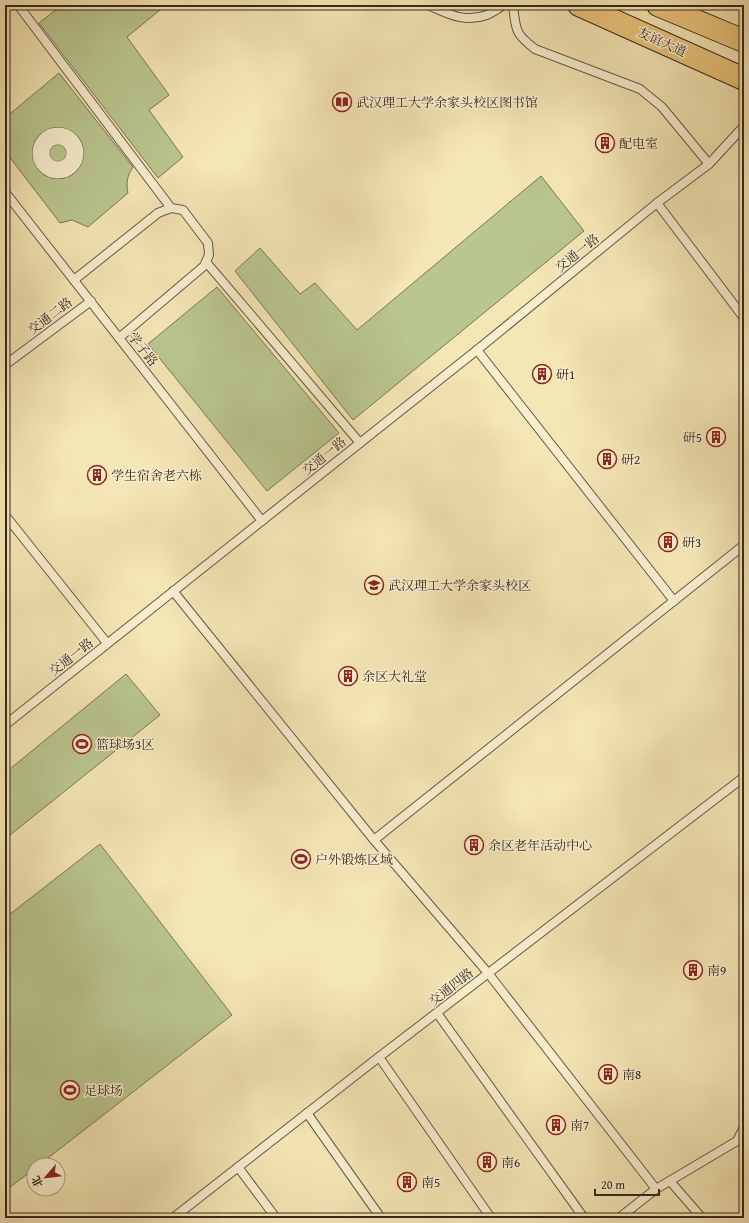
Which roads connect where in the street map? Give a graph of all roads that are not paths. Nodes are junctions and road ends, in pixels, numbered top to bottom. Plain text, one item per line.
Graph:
1 (18, 5) edge
2 (428, 5) edge
3 (503, 5) edge
4 (513, 5) edge
5 (579, 5) edge
6 (658, 5) edge
7 (744, 41) edge
8 (744, 79) edge
9 (744, 126) edge
10 (709, 164) junction
11 (5, 192) edge
12 (657, 203) junction
13 (171, 208) junction
14 (206, 262) junction
15 (74, 280) junction
16 (91, 301) junction
17 (744, 318) edge
18 (119, 338) junction
19 (477, 350) junction
20 (5, 365) edge
21 (360, 443) junction
22 (5, 515) edge
23 (262, 521) junction
24 (744, 545) edge
25 (173, 591) junction
26 (674, 601) junction
27 (107, 644) junction
28 (5, 725) edge
29 (744, 777) edge
30 (374, 840) junction
31 (488, 973) junction
32 (437, 1013) junction
33 (378, 1057) junction
34 (307, 1113) junction
35 (744, 1127) edge
36 (238, 1167) junction
37 (670, 1181) junction
38 (656, 1189) junction
39 (173, 1218) edge
40 (276, 1218) edge
41 (381, 1218) edge
42 (491, 1218) edge
43 (584, 1218) edge
44 (619, 1218) edge
45 (702, 1218) edge

1 - 13 lane
2 - 3 lane
4 - 10 lane
5 - 8 main road, 友谊大道
6 - 7 main road
9 - 10 lane, 交通一路
10 - 12 lane, 交通一路
11 - 15 lane, 学子路
12 - 17 lane
12 - 19 lane, 交通一路
13 - 14 lane
13 - 15 lane
14 - 18 lane
14 - 21 lane
15 - 16 lane, 学子路
16 - 18 lane, 学子路
16 - 20 lane, 交通二路
18 - 23 lane, 学子路
19 - 21 lane, 交通一路
19 - 26 lane
21 - 23 lane, 交通一路
22 - 27 lane
23 - 25 lane, 交通一路
24 - 26 lane
25 - 27 lane, 交通一路
25 - 30 lane
26 - 30 lane
27 - 28 lane, 交通一路
29 - 31 lane, 交通四路
30 - 31 lane
31 - 32 lane, 交通四路
31 - 38 lane
32 - 33 lane, 交通四路
32 - 43 lane
33 - 34 lane, 交通四路
33 - 42 lane
34 - 36 lane, 交通四路
34 - 41 lane
35 - 37 lane
36 - 39 lane, 交通四路
36 - 40 lane
37 - 38 lane
37 - 45 lane
38 - 44 lane

